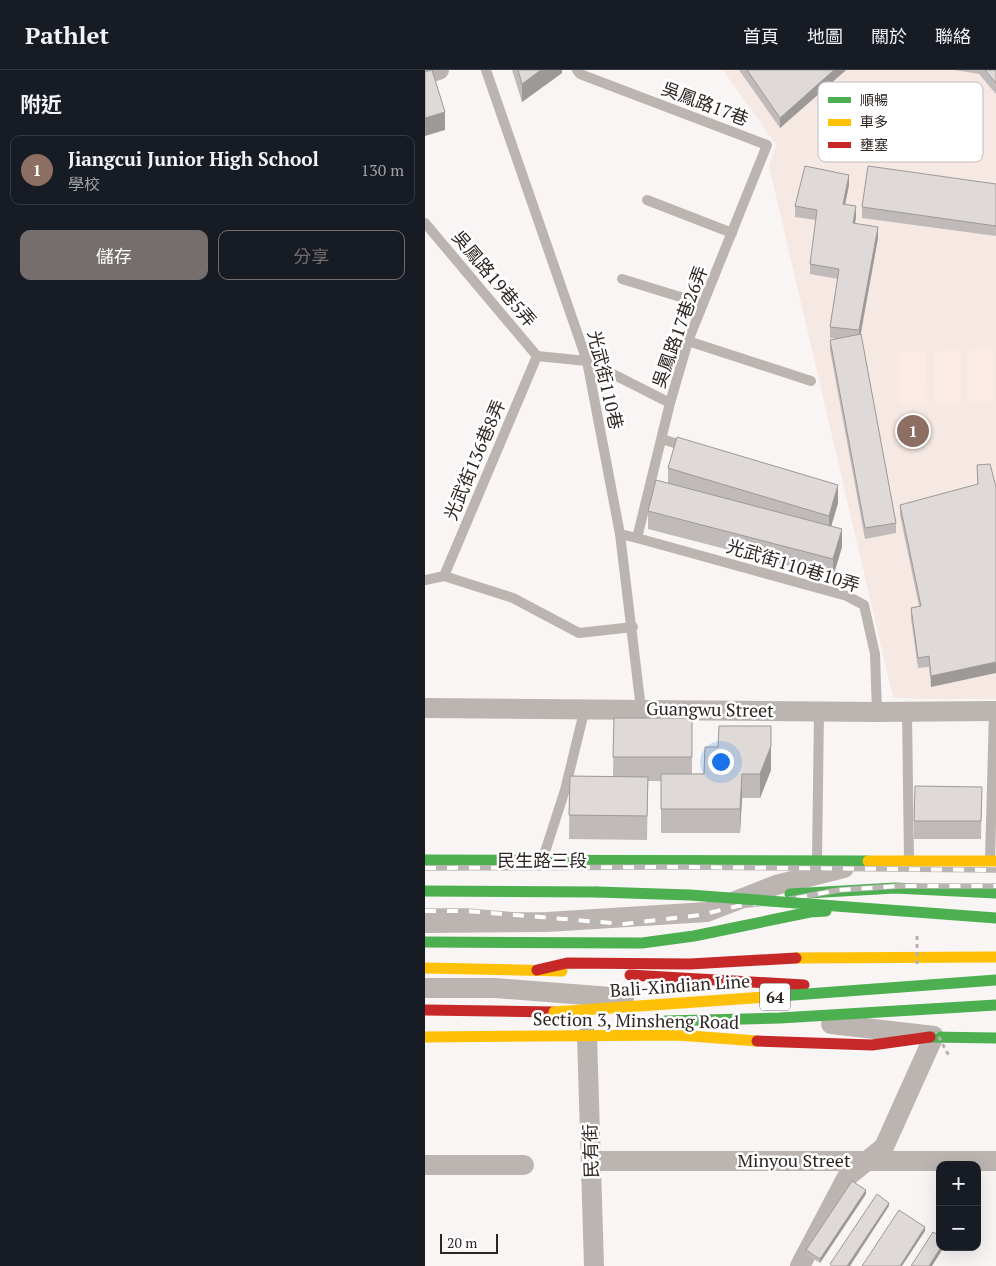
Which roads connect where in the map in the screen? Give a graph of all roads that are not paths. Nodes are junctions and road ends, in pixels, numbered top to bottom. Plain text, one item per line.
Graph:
1 (439, 70) edge
2 (486, 70) edge
3 (577, 70) edge
4 (425, 74) edge
5 (767, 145) joint
6 (647, 200) dead end
7 (425, 223) edge
8 (732, 234) junction
9 (622, 279) dead end
10 (703, 304) junction
11 (688, 341) junction
12 (537, 356) junction
13 (587, 361) junction
14 (811, 381) dead end
15 (670, 403) junction
16 (662, 439) junction
17 (700, 451) edge
18 (621, 534) junction
19 (637, 538) junction
20 (443, 576) junction
21 (425, 580) edge
22 (633, 627) junction
23 (425, 708) edge
24 (585, 708) junction
25 (641, 709) junction
26 (995, 711) edge
27 (819, 712) junction
28 (877, 712) junction
29 (907, 712) junction
30 (425, 860) edge
31 (543, 860) junction
32 (817, 860) junction
33 (868, 861) junction
34 (993, 861) edge
35 (657, 862) junction
36 (909, 862) junction
37 (633, 872) dead end
38 (425, 891) edge
39 (996, 893) edge
40 (996, 908) edge
41 (996, 918) edge
42 (425, 923) edge
43 (449, 933) junction
44 (425, 942) edge
45 (600, 944) junction
46 (996, 945) edge
47 (869, 946) dead end
48 (673, 951) dead end
49 (996, 957) edge
50 (425, 968) edge
51 (537, 970) junction
52 (996, 980) edge
53 (425, 988) edge
54 (996, 1005) edge
55 (425, 1010) edge
56 (996, 1010) edge
57 (554, 1012) junction
58 (632, 1019) dead end
59 (651, 1020) dead end
60 (587, 1036) junction
61 (934, 1036) junction
62 (425, 1037) edge
63 (996, 1038) edge
64 (591, 1161) junction
65 (868, 1161) junction
66 (996, 1161) edge
67 (425, 1165) edge
68 (524, 1165) dead end
69 (594, 1266) edge
70 (800, 1266) edge

1 - 4 street
2 - 13 lane, 光武街110巷
3 - 5 lane, 吳鳳路17巷
5 - 8 lane, 吳鳳路17巷26弄
6 - 8 lane
7 - 12 lane, 吳鳳路19巷5弄
8 - 10 lane, 吳鳳路17巷26弄
9 - 10 lane
10 - 11 lane, 吳鳳路17巷26弄
11 - 14 lane
11 - 15 lane, 吳鳳路17巷26弄
12 - 13 lane
12 - 20 lane, 光武街136巷8弄
13 - 15 lane
13 - 18 lane, 光武街110巷
15 - 16 lane, 吳鳳路17巷26弄
16 - 17 lane
16 - 19 lane, 吳鳳路17巷26弄
18 - 19 lane
18 - 22 lane, 光武街110巷
19 - 28 lane, 光武街110巷10弄
20 - 21 lane
20 - 22 lane
22 - 25 lane, 光武街110巷
23 - 24 street, Guangwu Street
24 - 25 street, Guangwu Street
24 - 31 lane
25 - 27 street, Guangwu Street
26 - 29 street, Guangwu Street
26 - 34 lane
27 - 28 street, Guangwu Street
27 - 32 lane
28 - 29 street, Guangwu Street
29 - 36 lane
30 - 31 main road
31 - 35 main road
32 - 33 main road
32 - 35 main road
33 - 36 main road
33 - 43 street
34 - 36 main road
35 - 37 main road
38 - 41 main road, bridge
39 - 45 main road
40 - 45 main road
42 - 43 street
43 - 44 main road
43 - 45 main road
45 - 48 main road
46 - 47 main road
49 - 51 main road
50 - 51 main road
51 - 56 main road
52 - 57 main road, Bali-Xindian Line / 64, bridge
53 - 61 street
54 - 59 main road, bridge
55 - 57 main road, Bali-Xindian Line / 64
57 - 58 main road, bridge
60 - 61 main road, Section 3, Minsheng Road
60 - 62 main road, Section 3, Minsheng Road
60 - 64 street, 民有街
61 - 63 main road, Section 3, Minsheng Road
61 - 65 street
64 - 65 street, Minyou Street
64 - 69 street, 民有街
65 - 66 street, Minyou Street
65 - 70 street
67 - 68 street

